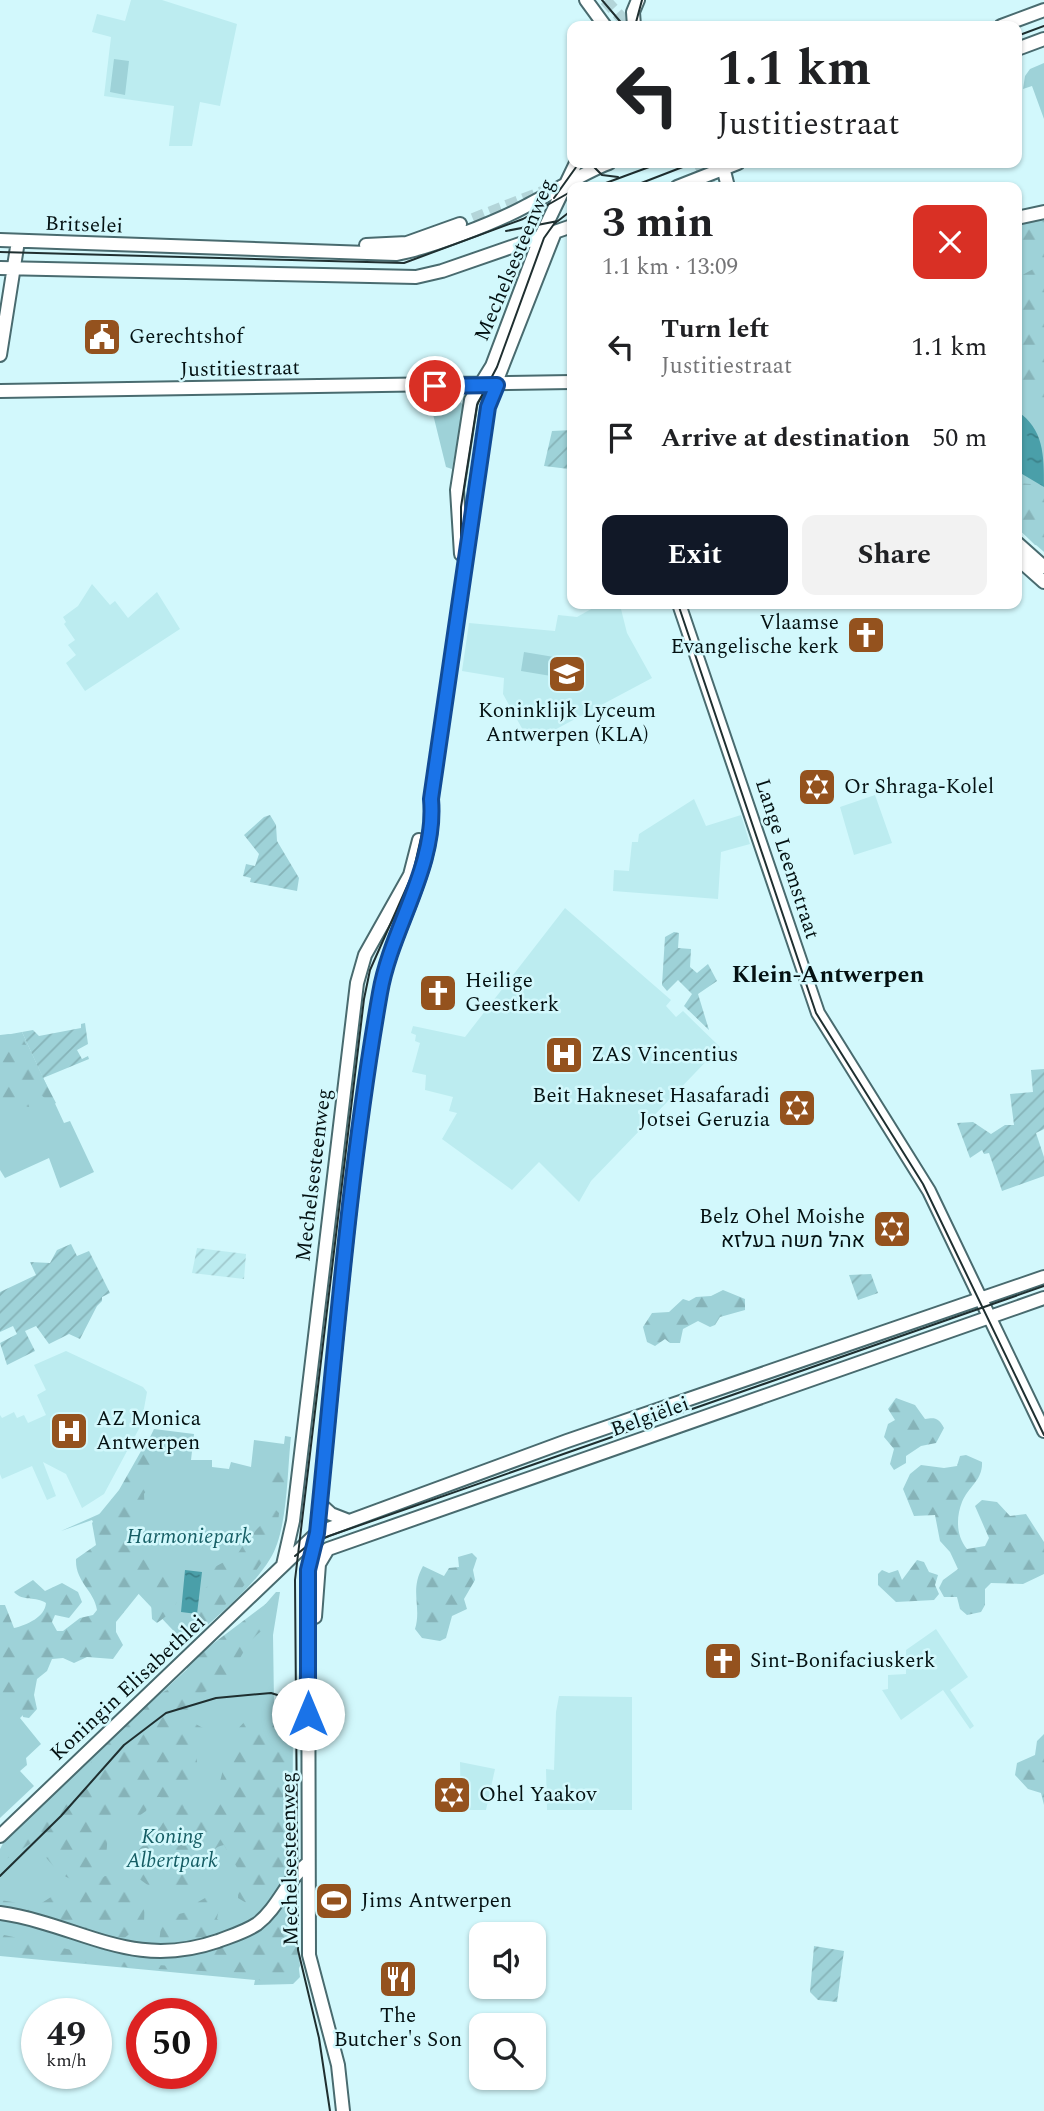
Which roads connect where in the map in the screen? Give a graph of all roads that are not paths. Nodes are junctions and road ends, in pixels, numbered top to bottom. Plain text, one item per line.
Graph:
1 (586, 0) edge
2 (638, 0) edge
3 (1044, 10) edge
4 (601, 21) edge
5 (634, 21) edge
6 (1015, 21) edge
7 (1044, 39) edge
8 (1022, 47) edge
9 (574, 168) edge
10 (597, 168) edge
11 (720, 168) edge
12 (569, 179) junction
13 (568, 182) edge
14 (698, 182) edge
15 (567, 183) edge
16 (1044, 204) edge
17 (1044, 212) edge
18 (1030, 213) junction
19 (1022, 216) edge
20 (473, 219) tunnel mouth
21 (567, 228) edge
22 (555, 232) junction
23 (541, 236) junction
24 (0, 240) edge
25 (18, 241) junction
26 (332, 252) junction
27 (7, 268) edge
28 (0, 355) edge
29 (567, 382) edge
30 (497, 385) junction
31 (480, 386) junction
32 (0, 391) edge
33 (1022, 547) edge
34 (1022, 562) edge
35 (1044, 567) edge
36 (463, 575) junction
37 (1044, 582) edge
38 (682, 609) edge
39 (431, 799) junction
40 (1044, 1277) edge
41 (1044, 1298) edge
42 (980, 1299) junction
43 (989, 1318) junction
44 (1044, 1431) edge
45 (320, 1504) junction
46 (349, 1521) junction
47 (317, 1533) junction
48 (324, 1552) joint
49 (282, 1569) junction
50 (308, 1570) junction
51 (307, 1637) junction
52 (0, 1836) edge
53 (308, 1863) junction
54 (0, 1913) edge
55 (343, 2111) edge

1 - 4 main road
2 - 5 main road
3 - 6 main road
7 - 8 main road
9 - 12 main road, Mechelsesteenweg
10 - 12 main road, Britselei
11 - 14 main road
12 - 13 main road, Mechelsesteenweg
12 - 26 main road, Britselei
15 - 23 main road, Mechelsesteenweg
16 - 18 main road
17 - 18 main road
18 - 19 main road
20 - 26 main road
21 - 22 main road, Britselei
22 - 23 main road, Britselei
22 - 30 main road, Mechelsesteenweg
23 - 27 main road, Britselei
23 - 31 main road, Mechelsesteenweg
24 - 25 main road
25 - 26 main road, Britselei
25 - 27 main road, Britselei
27 - 28 main road
29 - 30 main road, Justitiestraat
30 - 31 main road, Justitiestraat
30 - 36 main road, Mechelsesteenweg
31 - 32 main road, Justitiestraat
31 - 36 main road, Mechelsesteenweg
33 - 35 main road
34 - 37 main road
36 - 39 main road, Mechelsesteenweg
38 - 42 main road, Lange Leemstraat
39 - 45 main road, Mechelsesteenweg
39 - 49 main road, Mechelsesteenweg
40 - 42 main road, Belgiëlei
41 - 43 main road, Belgiëlei
42 - 43 main road
42 - 46 main road, Belgiëlei
43 - 44 main road
43 - 48 main road, Belgiëlei
45 - 46 main road
45 - 47 main road, Mechelsesteenweg
46 - 47 main road, Belgiëlei
47 - 49 main road, Koningin Elisabethlei
47 - 50 main road, Mechelsesteenweg
48 - 51 main road, Mechelsesteenweg
49 - 50 main road
49 - 52 main road, Koningin Elisabethlei
50 - 51 main road, Mechelsesteenweg
51 - 53 main road, Mechelsesteenweg
53 - 54 main road
53 - 55 main road, Mechelsesteenweg

